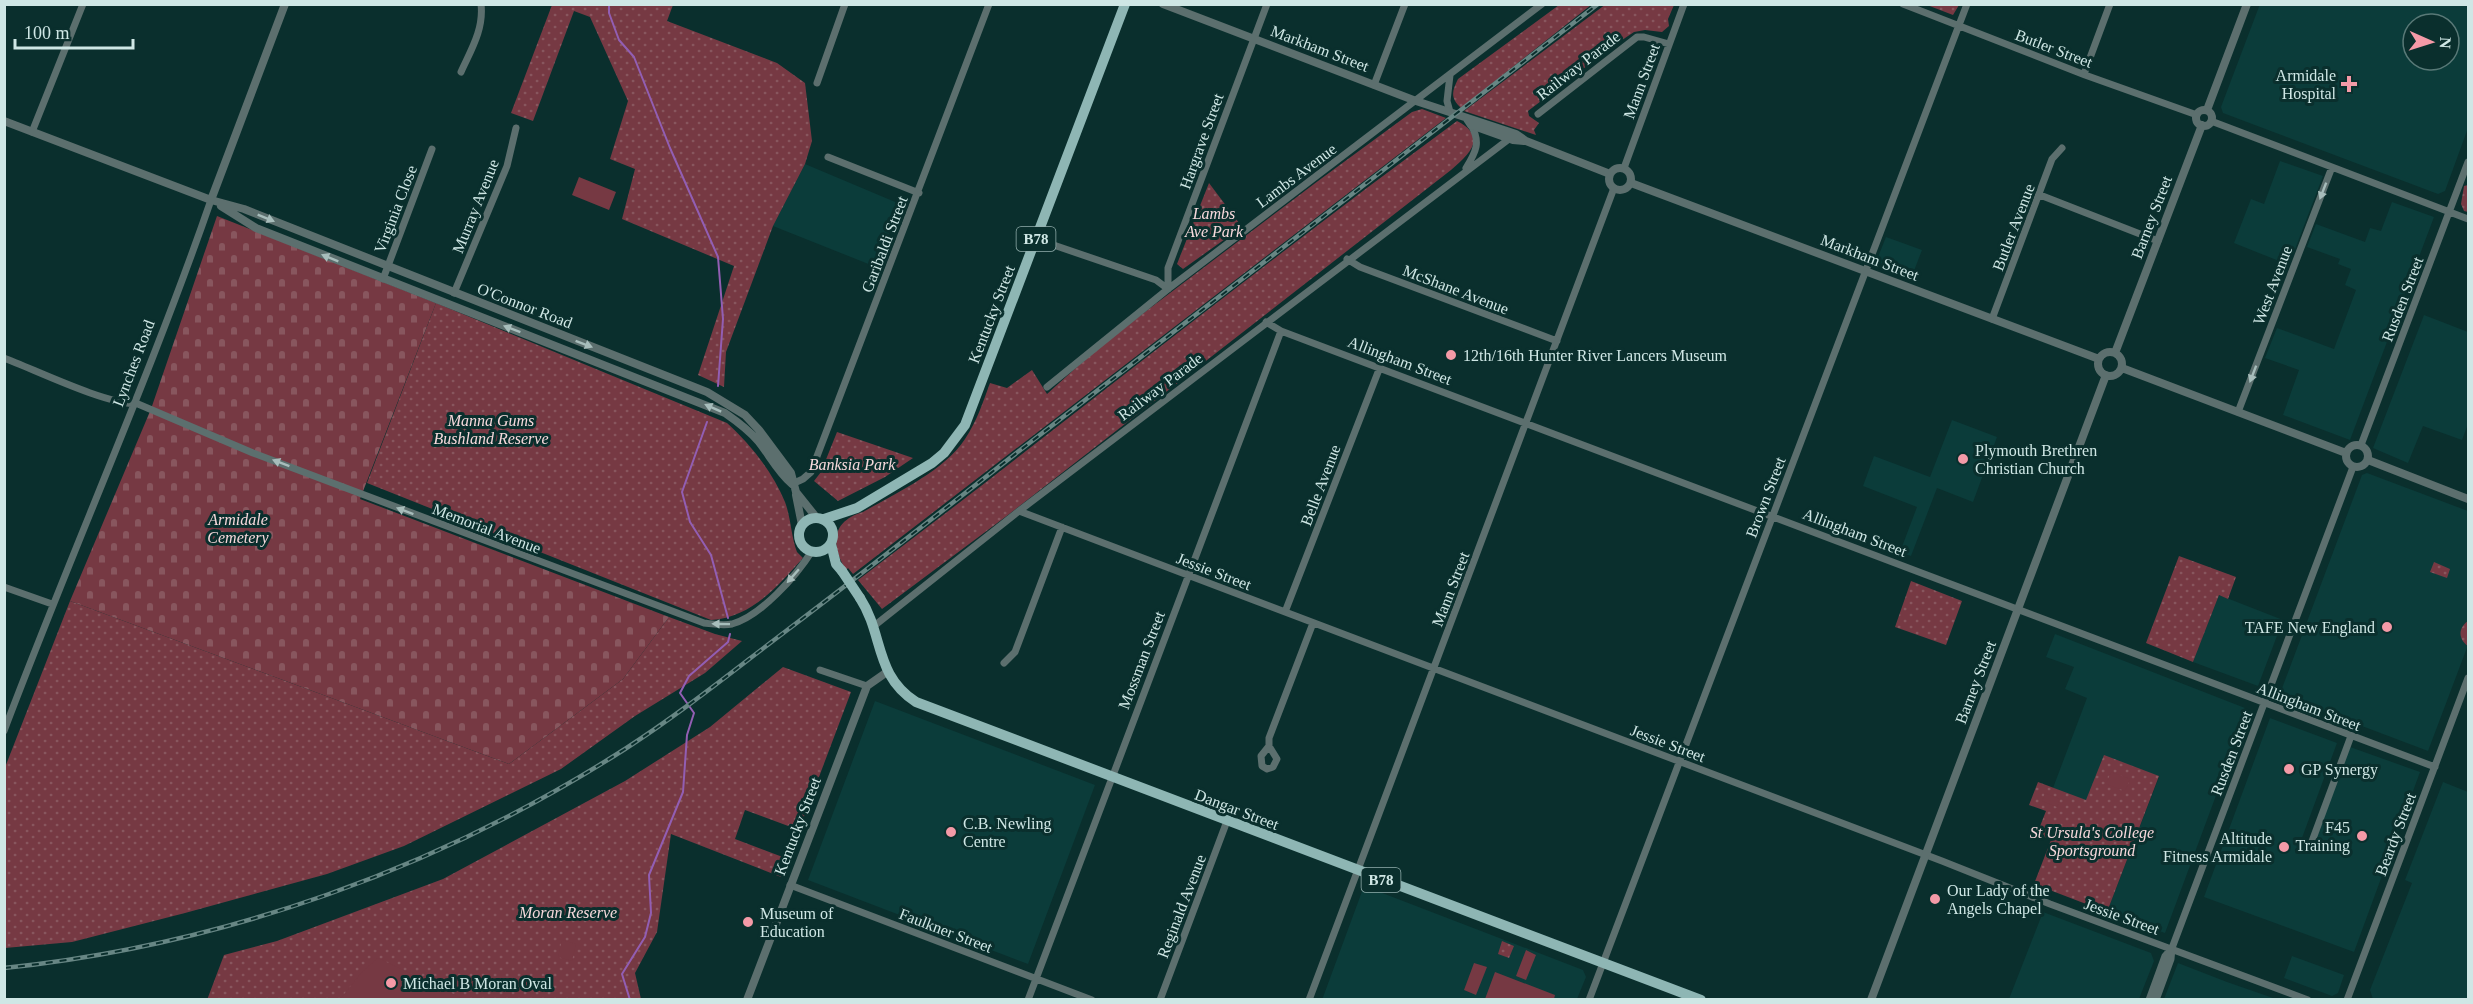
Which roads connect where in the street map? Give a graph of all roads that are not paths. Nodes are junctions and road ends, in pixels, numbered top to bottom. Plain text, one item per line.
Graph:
1 (83, 4) edge
2 (285, 4) edge
3 (481, 4) edge
4 (845, 4) edge
5 (989, 4) edge
6 (1125, 4) edge
7 (1163, 4) edge
8 (1267, 4) edge
9 (1405, 4) edge
10 (1542, 4) edge
11 (1684, 4) edge
12 (1903, 4) edge
13 (1967, 4) edge
14 (2110, 4) edge
15 (2247, 4) edge
16 (1959, 25) junction
17 (1254, 38) junction
18 (1669, 44) junction
19 (461, 72) dead end
20 (2084, 74) junction
21 (1450, 75) junction
22 (817, 83) dead end
23 (1374, 85) junction
24 (1416, 101) junction
25 (2207, 110) junction
26 (1450, 112) junction
27 (1538, 114) dead end
28 (2197, 115) junction
29 (4, 121) edge
30 (2211, 121) junction
31 (1469, 122) junction
32 (2202, 125) junction
33 (516, 128) dead end
34 (32, 132) junction
35 (1509, 139) junction
36 (1526, 141) junction
37 (2062, 148) dead end
38 (432, 149) dead end
39 (828, 157) dead end
40 (2469, 162) edge
41 (2332, 167) junction
42 (1623, 168) junction
43 (1465, 170) junction
44 (1610, 174) junction
45 (1631, 183) junction
46 (1614, 189) junction
47 (919, 193) junction
48 (2040, 195) junction
49 (211, 200) junction
50 (2450, 211) junction
51 (2469, 219) edge
52 (1036, 238) junction
53 (2157, 241) junction
54 (1347, 260) junction
55 (387, 267) junction
56 (1866, 271) junction
57 (383, 279) junction
58 (1168, 289) junction
59 (454, 293) junction
60 (1992, 318) junction
61 (1266, 322) junction
62 (1281, 331) junction
63 (1557, 341) junction
64 (2115, 352) junction
65 (4, 357) edge
66 (2099, 359) junction
67 (1380, 367) junction
68 (2122, 368) junction
69 (2106, 375) junction
70 (1047, 387) dead end
71 (134, 404) junction
72 (2238, 412) junction
73 (1527, 423) junction
74 (2361, 445) junction
75 (2346, 453) junction
76 (2367, 460) junction
77 (2353, 467) junction
78 (794, 488) junction
79 (2469, 499) edge
80 (1019, 511) junction
81 (845, 514) junction
82 (1772, 516) junction
83 (820, 518) junction
84 (802, 525) junction
85 (1062, 527) junction
86 (833, 531) junction
87 (831, 544) junction
88 (814, 552) junction
89 (839, 567) junction
90 (1188, 575) junction
91 (4, 586) edge
92 (52, 604) junction
93 (2019, 608) junction
94 (1285, 612) junction
95 (1313, 623) junction
96 (874, 626) junction
97 (1004, 663) dead end
98 (1434, 669) junction
99 (820, 670) dead end
100 (887, 672) junction
101 (2469, 678) edge
102 (867, 686) junction
103 (2264, 703) junction
104 (4, 731) edge
105 (2351, 736) junction
106 (1269, 746) dead end
107 (1679, 762) junction
108 (2435, 767) junction
109 (1112, 777) junction
110 (1227, 821) junction
111 (2311, 844) dead end
112 (1926, 855) junction
113 (1357, 871) junction
114 (790, 885) junction
115 (2172, 948) junction
116 (1603, 962) junction
117 (1036, 978) junction
118 (747, 999) edge
119 (1028, 999) edge
120 (1092, 999) edge
121 (1160, 999) edge
122 (1309, 999) edge
123 (1589, 999) edge
124 (1701, 999) edge
125 (1871, 999) edge
126 (2149, 999) edge
127 (2156, 999) edge
128 (2308, 999) edge
129 (2347, 999) edge

1 - 34 street
2 - 49 street, Lynches Road
3 - 19 street
4 - 22 street
5 - 47 street, Garibaldi Street
6 - 52 main road, Kentucky Street / B78
7 - 17 street, Markham Street
8 - 17 street, Hargrave Street
9 - 23 street
10 - 21 street, Lambs Avenue
11 - 18 street, Mann Street
12 - 16 street, Butler Street
13 - 16 street, Brown Street
14 - 20 street
15 - 25 street
16 - 20 street, Butler Street
16 - 56 street, Brown Street
17 - 23 street, Markham Street
17 - 58 street, Hargrave Street
18 - 27 street, Railway Parade
18 - 42 street, Mann Street
20 - 28 street, Butler Street
21 - 24 street, Lambs Avenue
21 - 26 street
23 - 24 street, Markham Street
24 - 26 street, Markham Street
24 - 58 street, Lambs Avenue
25 - 28 street
25 - 30 street
26 - 31 street, Markham Street
28 - 32 street
29 - 34 street, O'Connor Road
30 - 32 street
30 - 41 street
31 - 35 street, Markham Street
31 - 36 street, Markham Street
31 - 43 street, Railway Parade
32 - 53 street, Barney Street
33 - 59 street, Murray Avenue
34 - 49 street, O'Connor Road
35 - 36 street, Markham Street
35 - 43 street, Railway Parade
36 - 44 street, Markham Street
37 - 48 street, Butler Avenue
38 - 55 street, Virginia Close
39 - 47 street
40 - 50 street, Rusden Street
41 - 50 street
41 -> 72 street, West Avenue
42 - 44 street
42 - 45 street
43 - 54 street, Railway Parade
44 - 46 street
45 - 46 street
45 - 56 street, Markham Street
46 - 63 street, Mann Street
47 - 78 street, Garibaldi Street
48 - 53 street
48 - 60 street, Butler Avenue
49 -> 55 street, O'Connor Road
57 -> 49 street, O'Connor Road
49 - 71 street, Lynches Road
50 - 51 street
50 - 74 street, Rusden Street
52 - 58 street
52 - 81 main road, Kentucky Street / B78
53 - 64 street, Barney Street
54 - 61 street, Railway Parade
54 - 63 street, McShane Avenue
55 - 57 street, Virginia Close
55 - 59 street, O'Connor Road
56 - 60 street, Markham Street
56 - 82 street, Brown Street
78 -> 57 street, O'Connor Road
58 - 70 street, Lambs Avenue
59 -> 78 street, O'Connor Road
60 - 66 street, Markham Street
61 - 62 street, Allingham Street
61 - 80 street, Railway Parade
62 - 67 street, Allingham Street
62 - 90 street, Mossman Street
63 - 73 street, Mann Street
64 - 66 street
64 - 68 street
65 - 71 street, Memorial Avenue
66 - 69 street
67 - 73 street, Allingham Street
67 - 94 street, Belle Avenue
68 - 69 street
68 - 72 street
69 - 93 street, Barney Street
88 -> 71 street, Memorial Avenue
71 - 92 street, Lynches Road
72 - 75 street
73 - 82 street, Allingham Street
73 - 98 street, Mann Street
74 - 75 street
74 - 76 street
75 - 77 street
76 - 77 street
76 - 79 street
77 - 103 street, Rusden Street
78 - 83 street, O'Connor Road
78 - 84 street, O'Connor Road
80 - 85 street, Jessie Street
80 - 96 street, Railway Parade
81 - 83 main road, Kentucky Street / B78
81 - 86 main road, Kentucky Street / B78
82 - 93 street, Allingham Street
82 - 107 street, Brown Street
83 - 84 main road, B78
83 - 86 main road
84 - 88 main road
85 - 90 street, Jessie Street
85 - 97 street
86 - 87 main road, B78
87 - 88 main road
87 - 89 main road, Dangar Street / B78
88 - 89 main road, Dangar Street / B78
89 - 96 main road, Dangar Street / B78, bridge
90 - 94 street, Jessie Street
90 - 109 street, Mossman Street
91 - 92 street
92 - 104 street, Lynches Road
93 - 103 street, Allingham Street
93 - 112 street, Barney Street
94 - 95 street, Jessie Street
95 - 98 street, Jessie Street
95 - 106 street
96 - 100 main road, Dangar Street / B78
98 - 107 street, Jessie Street
98 - 113 street, Mann Street
99 - 102 street
100 - 102 street
100 - 109 main road, Dangar Street / B78
101 - 108 street, Beardy Street
102 - 114 street, Kentucky Street
103 - 105 street, Allingham Street
103 - 115 street, Rusden Street
105 - 108 street, Allingham Street
105 - 111 street
107 - 112 street, Jessie Street
107 - 116 street, Brown Street
108 - 129 street, Beardy Street
109 - 110 main road, Dangar Street / B78
109 - 117 street, Mossman Street
110 - 113 main road, Dangar Street / B78
110 - 121 street, Reginald Avenue
112 - 115 street, Jessie Street
112 - 125 street, Barney Street
113 - 116 main road, Dangar Street / B78
113 - 122 street, Mann Street
114 - 117 street, Faulkner Street
114 - 118 street, Kentucky Street
115 - 126 street, Rusden Street
115 - 127 street, Rusden Street
115 - 128 street, Jessie Street
116 - 123 street, Brown Street
116 - 124 main road, Dangar Street / B78
117 - 119 street, Mossman Street
117 - 120 street, Faulkner Street

